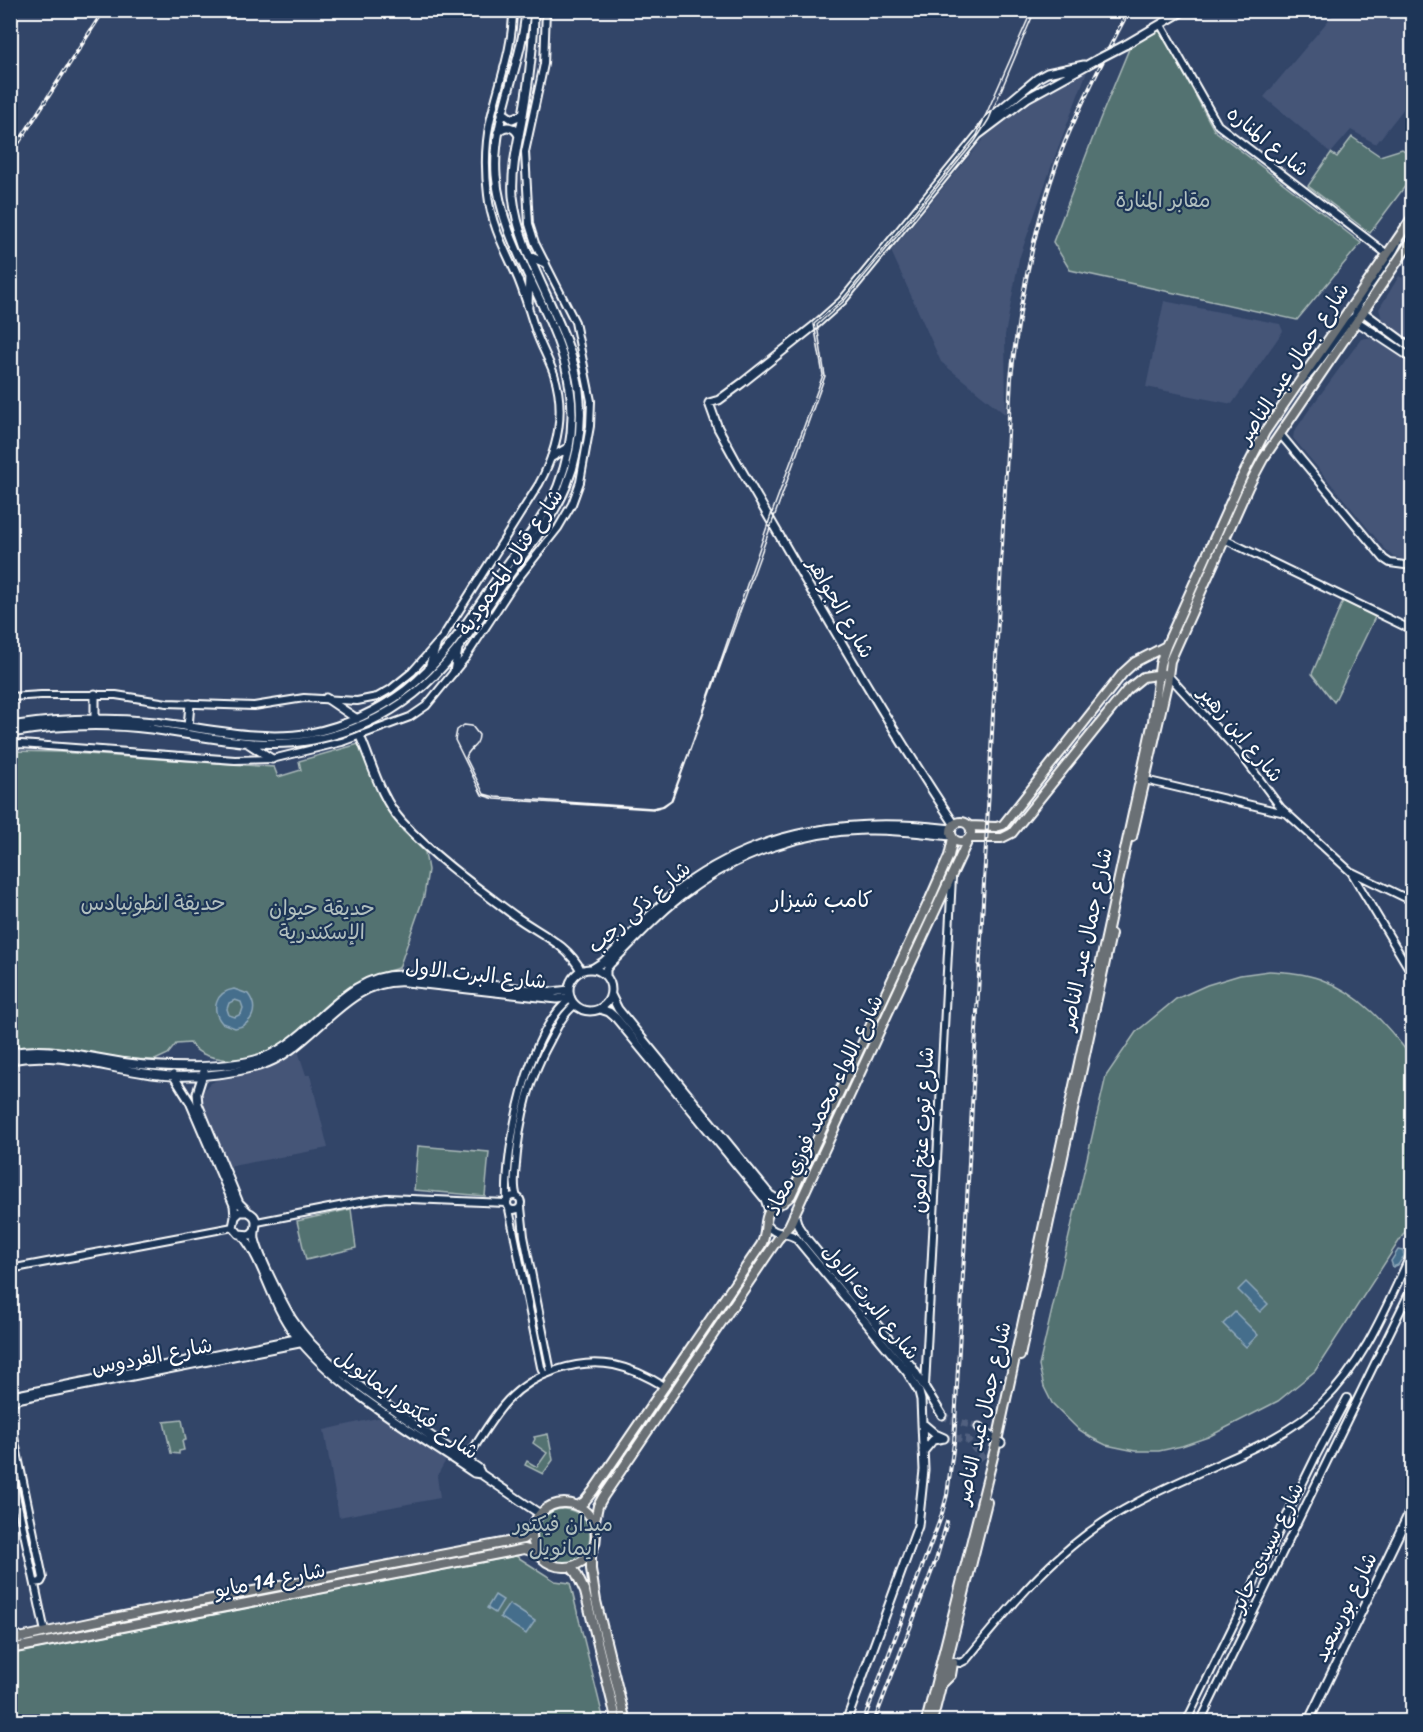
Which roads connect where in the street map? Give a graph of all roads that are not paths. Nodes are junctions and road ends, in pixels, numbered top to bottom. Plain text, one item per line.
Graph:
1 (513, 10) edge
2 (526, 10) edge
3 (534, 10) edge
4 (546, 10) edge
5 (1185, 10) edge
6 (1161, 24) junction
7 (1086, 65) junction
8 (502, 112) junction
9 (523, 114) junction
10 (498, 132) junction
11 (978, 135) junction
12 (519, 136) junction
13 (1413, 218) edge
14 (1400, 236) junction
15 (1413, 240) edge
16 (1387, 254) junction
17 (530, 256) junction
18 (545, 263) junction
19 (529, 273) junction
20 (528, 306) junction
21 (1358, 316) junction
22 (1413, 348) edge
23 (1413, 358) edge
24 (1296, 386) junction
25 (1272, 421) junction
26 (1281, 431) junction
27 (569, 447) junction
28 (552, 457) junction
29 (1224, 539) junction
30 (1413, 566) edge
31 (1413, 630) edge
32 (436, 646) junction
33 (459, 646) junction
34 (1166, 646) junction
35 (428, 670) junction
36 (1126, 670) junction
37 (454, 672) junction
38 (1164, 674) junction
39 (1132, 685) junction
40 (1162, 688) junction
41 (95, 694) junction
42 (10, 697) edge
43 (326, 698) junction
44 (190, 704) junction
45 (95, 718) junction
46 (357, 718) junction
47 (10, 726) edge
48 (188, 727) junction
49 (10, 733) edge
50 (360, 736) junction
51 (246, 742) junction
52 (10, 745) edge
53 (272, 759) junction
54 (1145, 780) junction
55 (1288, 814) junction
56 (969, 826) junction
57 (837, 829) junction
58 (953, 832) junction
59 (969, 839) junction
60 (1351, 872) junction
61 (952, 877) junction
62 (1413, 901) edge
63 (592, 969) junction
64 (580, 971) junction
65 (1413, 974) edge
66 (606, 976) junction
67 (611, 995) junction
68 (571, 997) junction
69 (600, 1009) junction
70 (10, 1053) edge
71 (1081, 1059) junction
72 (10, 1060) edge
73 (205, 1065) junction
74 (172, 1066) junction
75 (662, 1068) junction
76 (203, 1074) junction
77 (173, 1076) junction
78 (197, 1093) junction
79 (186, 1094) junction
80 (512, 1172) junction
81 (748, 1173) junction
82 (517, 1197) junction
83 (783, 1203) junction
84 (507, 1204) junction
85 (521, 1207) junction
86 (769, 1211) junction
87 (248, 1212) junction
88 (794, 1213) junction
89 (235, 1217) junction
90 (767, 1225) junction
91 (256, 1226) junction
92 (233, 1227) junction
93 (783, 1233) junction
94 (242, 1235) junction
95 (761, 1245) junction
96 (770, 1251) junction
97 (1413, 1252) edge
98 (10, 1269) edge
99 (840, 1285) junction
100 (1413, 1287) edge
101 (296, 1330) junction
102 (544, 1336) junction
103 (535, 1338) junction
104 (300, 1340) junction
105 (547, 1373) junction
106 (925, 1386) junction
107 (665, 1387) junction
108 (1335, 1391) junction
109 (10, 1396) edge
110 (1347, 1398) junction
111 (10, 1403) edge
112 (1356, 1404) junction
113 (10, 1418) edge
114 (922, 1420) junction
115 (979, 1427) tunnel mouth
116 (999, 1442) junction
117 (923, 1452) junction
118 (466, 1461) junction
119 (10, 1467) edge
120 (481, 1474) junction
121 (593, 1491) junction
122 (603, 1497) junction
123 (577, 1506) junction
124 (1413, 1507) edge
125 (540, 1514) junction
126 (594, 1525) junction
127 (532, 1531) junction
128 (536, 1552) junction
129 (591, 1552) junction
130 (571, 1567) junction
131 (354, 1571) junction
132 (592, 1576) junction
133 (579, 1580) junction
134 (354, 1582) junction
135 (35, 1583) junction
136 (10, 1631) edge
137 (45, 1632) junction
138 (23, 1638) junction
139 (10, 1640) edge
140 (10, 1649) edge
141 (947, 1660) junction
142 (618, 1722) edge
143 (626, 1722) edge
144 (846, 1722) edge
145 (926, 1722) edge
146 (932, 1722) edge
147 (1186, 1722) edge
148 (1200, 1722) edge
149 (1308, 1722) edge

1 - 20 street, شارع قنال المحمودية
2 - 8 main road
3 - 9 main road
4 - 18 street, شارع قنال المحمودية
5 - 6 main road
6 - 7 main road, bridge
6 - 16 street, شارع المناره
7 - 11 main road
7 - 11 main road
8 - 9 main road
8 - 10 main road
9 - 12 main road
10 - 12 main road
10 - 19 main road
11 - 58 main road, شارع الجواهر
12 - 17 main road
13 - 14 main road, شارع جمال عبد الناصر
14 - 16 main road, شارع جمال عبد الناصر
14 - 21 main road
15 - 21 main road, شارع جمال عبد الناصر
16 - 24 main road, شارع جمال عبد الناصر
17 - 18 main road
17 - 33 main road
18 - 37 street, شارع قنال المحمودية
19 - 20 main road
19 - 27 main road
20 - 28 street, شارع قنال المحمودية
21 - 22 main road
21 - 23 main road
21 - 24 main road
21 - 26 main road, شارع جمال عبد الناصر
24 - 25 main road, شارع جمال عبد الناصر
25 - 26 main road
25 - 34 main road, شارع جمال عبد الناصر
26 - 29 main road, شارع جمال عبد الناصر
26 - 30 street
27 - 28 main road
27 - 35 main road
28 - 32 street, شارع قنال المحمودية
29 - 31 street
29 - 38 main road, شارع جمال عبد الناصر
32 - 35 main road
32 - 43 street, شارع قنال المحمودية
33 - 37 main road
33 - 51 main road
34 - 36 main road
34 - 38 main road, شارع جمال عبد الناصر
35 - 46 main road
36 - 39 main road
36 - 56 main road
37 - 50 street, شارع قنال المحمودية
38 - 39 main road
38 - 40 main road, شارع جمال عبد الناصر
38 - 55 street, شارع ابن زهير
39 - 59 main road
40 - 54 main road, شارع جمال عبد الناصر
40 - 71 main road, شارع جمال عبد الناصر
41 - 42 street, شارع قنال المحمودية
41 - 44 street, شارع قنال المحمودية
41 - 45 main road
43 - 44 street, شارع قنال المحمودية
43 - 46 main road
44 - 48 main road
45 - 47 main road
45 - 48 main road
46 - 48 main road
49 - 51 main road
50 - 53 street, شارع قنال المحمودية
50 - 64 main road, شارع البرت الاول
51 - 53 main road
52 - 53 street, شارع قنال المحمودية
54 - 55 street
54 - 71 main road, شارع جمال عبد الناصر
55 - 60 street, شارع ابن زهير
56 - 58 main road
56 - 59 main road
57 - 58 main road, شارع ذكى رجب
57 - 63 main road, شارع ذكى رجب
57 - 66 main road, شارع ذكى رجب
58 - 59 main road
58 - 83 main road, شارع اللواء محمد فوزي معاذ
59 - 61 main road, شارع اللواء محمد فوزي معاذ
60 - 62 street
60 - 65 street
61 - 88 main road, شارع اللواء محمد فوزي معاذ
61 - 106 street, شارع توت عنخ امون
63 - 64 main road
63 - 66 main road
64 - 68 main road
66 - 67 main road
67 - 69 main road
67 - 75 main road
68 - 69 main road
68 - 73 main road, شارع البرت الاول
68 - 76 main road, شارع البرت الاول
68 - 80 street
69 - 75 main road
70 - 74 main road, شارع البرت الاول
71 - 116 main road, شارع جمال عبد الناصر
72 - 77 main road, شارع البرت الاول
73 - 74 main road, شارع البرت الاول
73 - 76 main road
74 - 77 main road
75 - 81 main road
76 - 77 main road, شارع البرت الاول
76 - 78 main road
77 - 79 main road
78 - 79 main road
78 - 87 main road
79 - 89 main road
80 - 82 street
80 - 84 street
81 - 83 main road
81 - 86 main road
82 - 84 street
82 - 85 street
83 - 86 main road, شارع اللواء محمد فوزي معاذ
84 - 85 street
84 - 91 street
84 - 103 street
85 - 102 street
86 - 90 main road, شارع اللواء محمد فوزي معاذ
87 - 89 main road
87 - 91 main road
88 - 93 main road, شارع اللواء محمد فوزي معاذ
88 - 99 main road, شارع البرت الاول
89 - 92 main road
90 - 93 main road, شارع البرت الاول
90 - 95 main road, شارع اللواء محمد فوزي معاذ
91 - 94 main road
91 - 101 main road, شارع فيكتور ايمانويل
92 - 94 main road
92 - 98 street
93 - 96 main road, شارع اللواء محمد فوزي معاذ
93 - 99 main road, شارع البرت الاول
94 - 101 main road, شارع فيكتور ايمانويل
95 - 96 main road
95 - 107 main road, شارع اللواء محمد فوزي معاذ
96 - 122 main road, شارع اللواء محمد فوزي معاذ
97 - 108 street
99 - 106 main road, شارع البرت الاول
99 - 114 main road, شارع البرت الاول
100 - 112 street, شارع سيدى جابر
101 - 104 main road, شارع فيكتور ايمانويل
101 - 118 main road, شارع فيكتور ايمانويل
102 - 103 street
102 - 105 street
103 - 105 street
104 - 109 street, شارع الفردوس
104 - 111 street, شارع الفردوس
104 - 120 main road, شارع فيكتور ايمانويل
105 - 107 street
105 - 118 street
106 - 114 main road, شارع البرت الاول
107 - 121 main road, شارع اللواء محمد فوزي معاذ
108 - 110 street
108 - 141 street
110 - 112 street
110 - 147 street, شارع سيدى جابر
112 - 148 street, شارع سيدى جابر
113 - 135 street
114 - 117 main road
114 - 117 main road
115 - 116 main road
116 - 141 main road, شارع جمال عبد الناصر
117 - 144 main road
118 - 120 main road, شارع فيكتور ايمانويل
119 - 135 street
120 - 125 main road, شارع فيكتور ايمانويل
121 - 122 main road
121 - 123 main road, شارع اللواء محمد فوزي معاذ
122 - 126 main road, شارع اللواء محمد فوزي معاذ
123 - 125 main road
123 - 126 main road
124 - 149 main road, شارع بورسعيد
125 - 127 main road
126 - 129 main road
127 - 128 main road
127 - 131 main road, شارع 14 مايو
128 - 130 main road
128 - 134 main road, شارع 14 مايو
129 - 130 main road
129 - 132 main road
130 - 133 main road
131 - 134 main road
131 - 137 main road, شارع 14 مايو
132 - 133 main road
132 - 143 main road
133 - 142 main road
134 - 140 main road, شارع 14 مايو
135 - 137 street
136 - 138 main road
137 - 138 main road, شارع 14 مايو
138 - 139 main road, شارع 14 مايو
141 - 145 main road, شارع جمال عبد الناصر
141 - 146 main road

